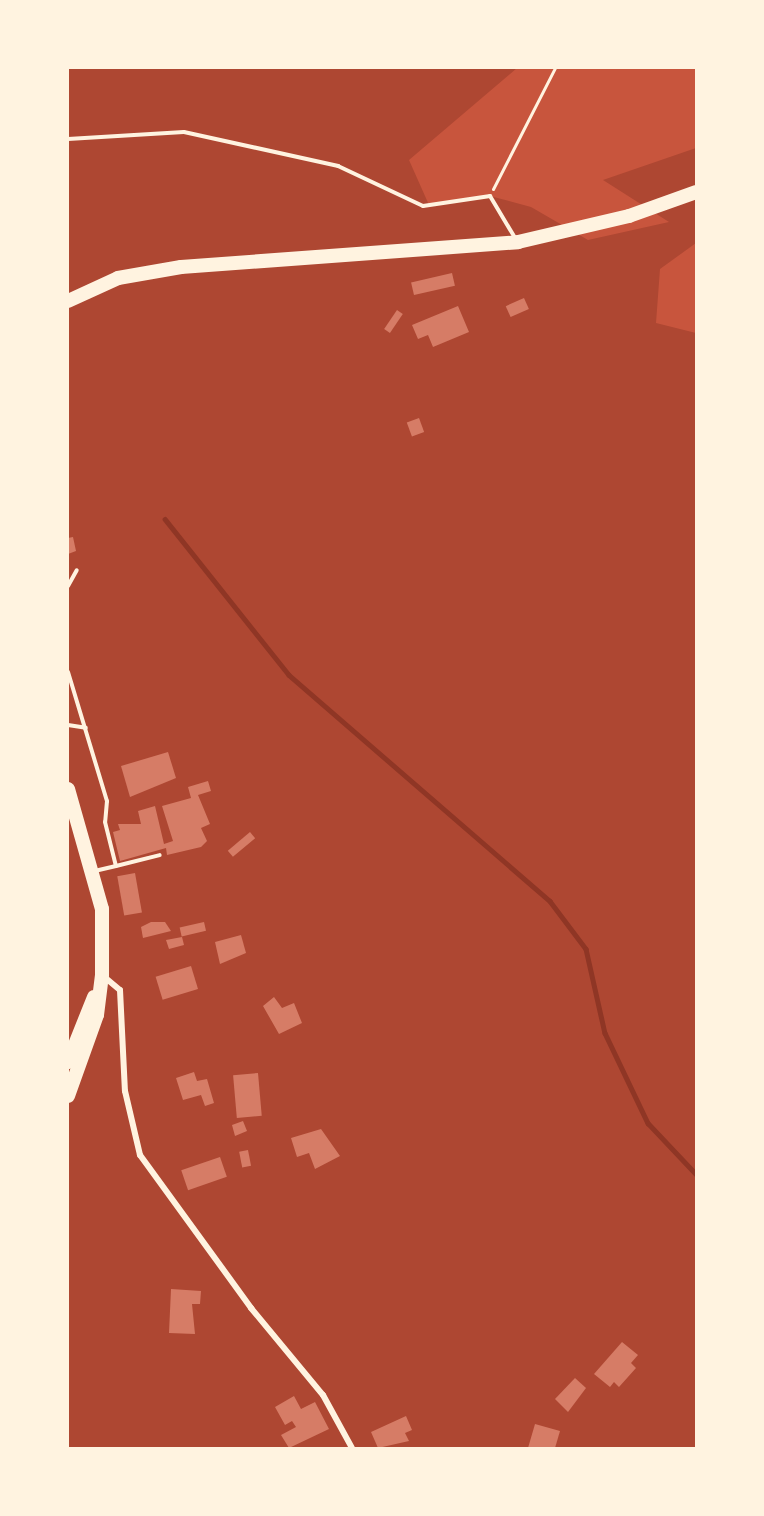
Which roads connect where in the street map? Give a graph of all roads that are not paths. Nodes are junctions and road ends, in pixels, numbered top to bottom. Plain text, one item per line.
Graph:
1 (68, 138) edge
2 (696, 192) edge
3 (518, 242) junction
4 (68, 301) edge
5 (77, 570) dead end
6 (68, 586) edge
7 (68, 672) edge
8 (68, 724) edge
9 (86, 728) junction
10 (68, 789) edge
11 (160, 855) dead end
12 (116, 866) junction
13 (91, 872) junction
14 (102, 975) junction
15 (68, 1062) edge
16 (68, 1096) edge
17 (352, 1449) edge

1 - 3 lane
2 - 3 main road
3 - 4 main road
5 - 6 lane
7 - 9 lane
8 - 9 lane
9 - 12 lane
10 - 13 main road
11 - 12 lane
12 - 13 lane
13 - 14 main road
14 - 15 main road
14 - 16 main road
14 - 17 street

